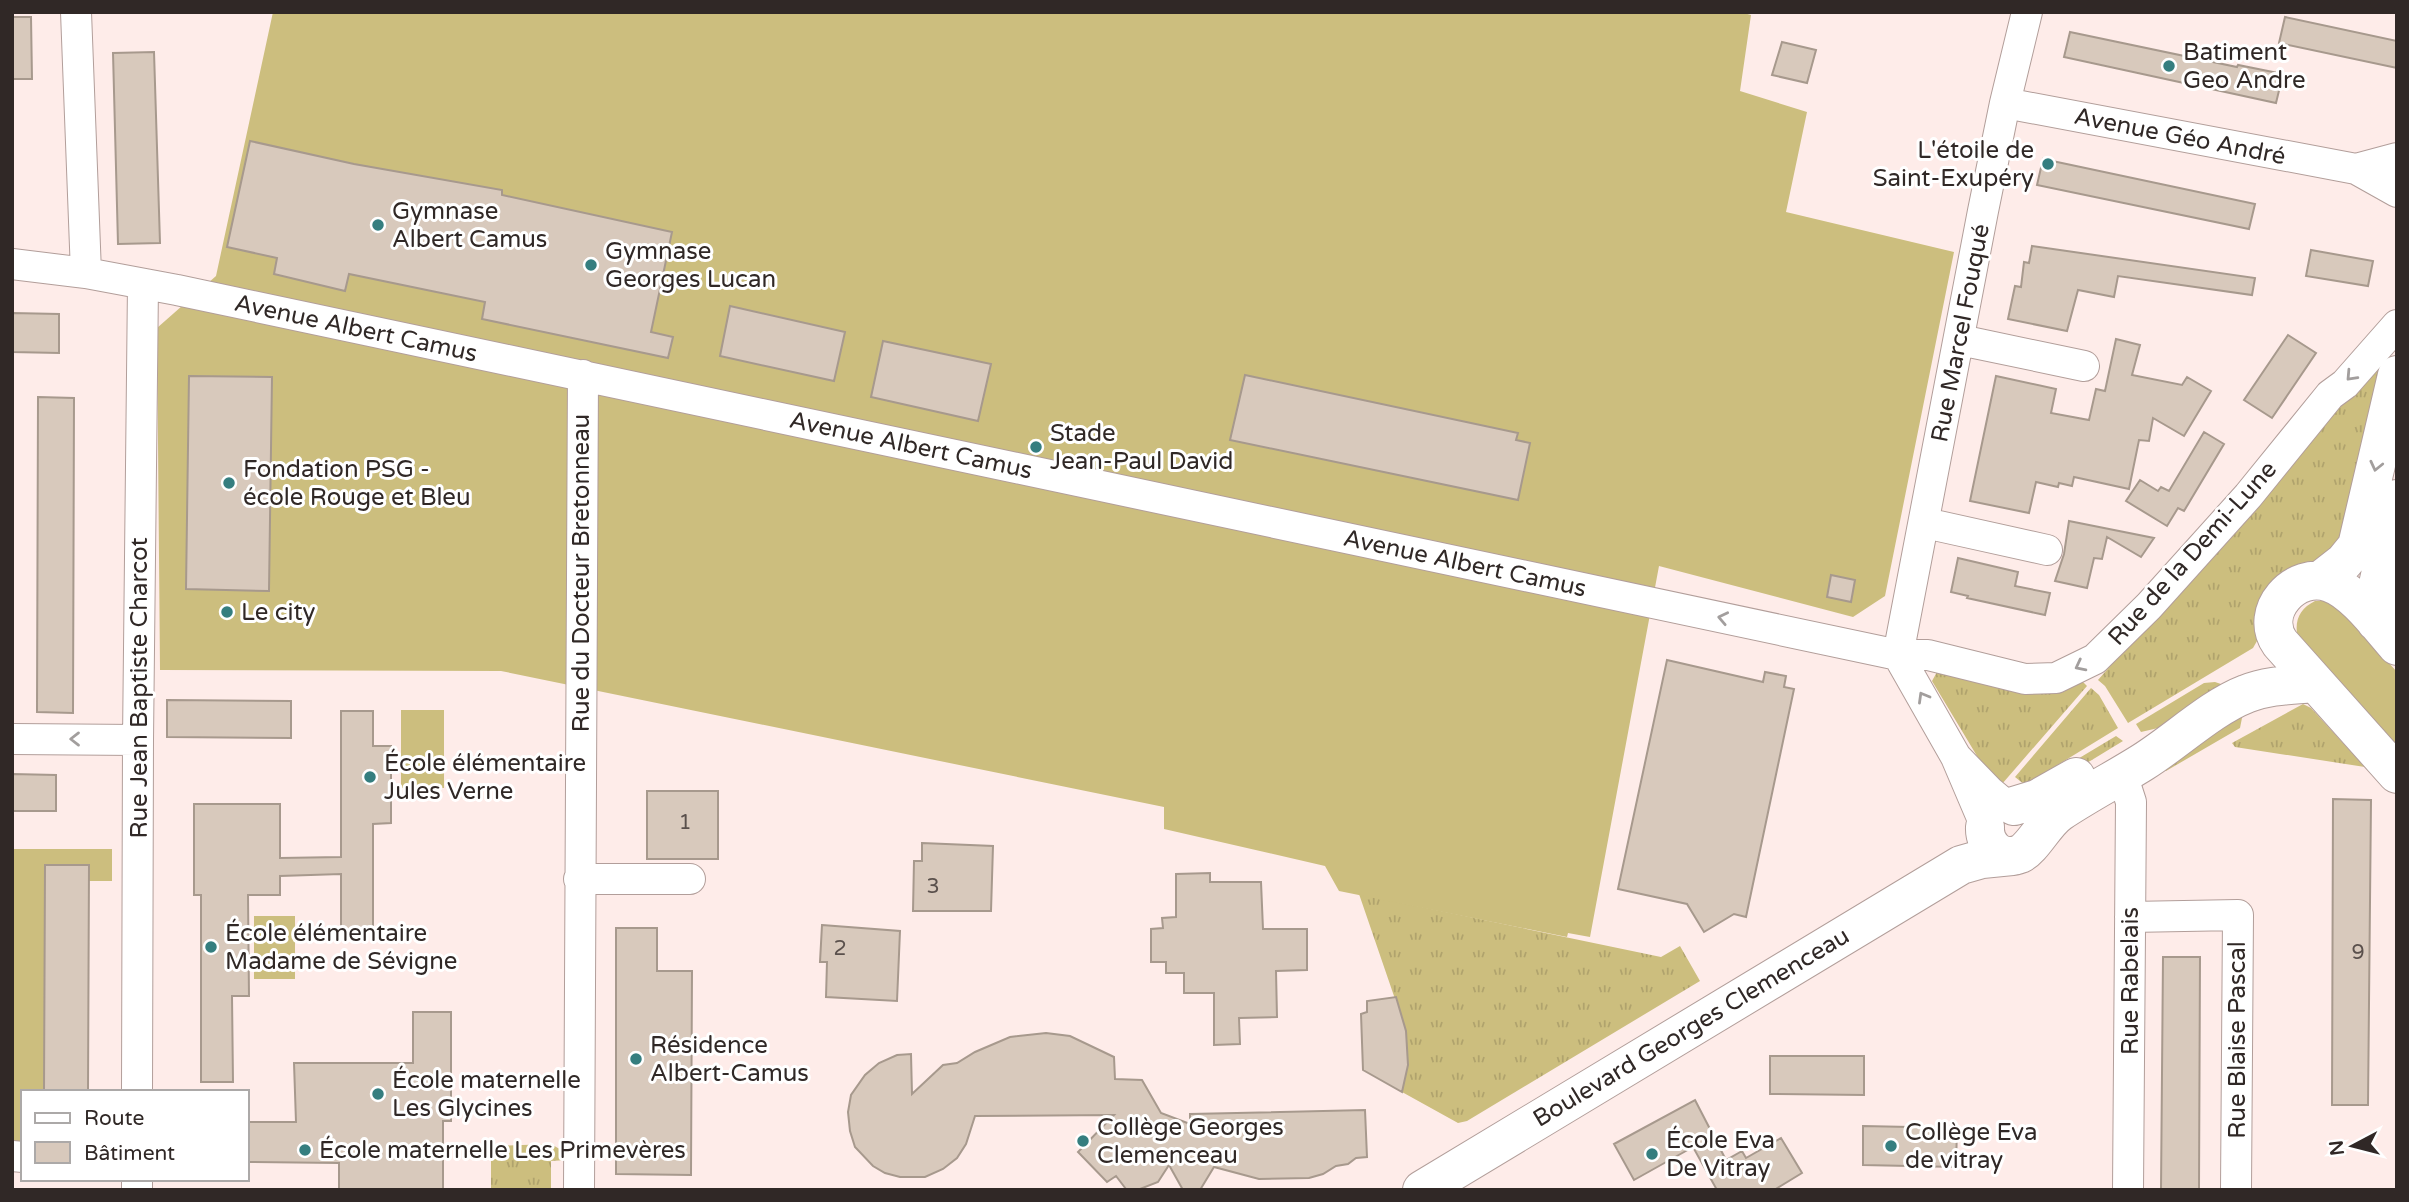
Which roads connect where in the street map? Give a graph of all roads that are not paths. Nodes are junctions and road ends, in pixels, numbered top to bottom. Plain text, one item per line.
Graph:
1 (76, 12) edge
2 (2027, 12) edge
3 (2005, 103) junction
4 (2397, 158) edge
5 (2356, 169) junction
6 (2397, 192) edge
7 (12, 264) edge
8 (86, 272) junction
9 (143, 284) junction
10 (2397, 325) edge
11 (1960, 340) junction
12 (2084, 366) dead end
13 (583, 375) junction
14 (2397, 375) edge
15 (2397, 499) edge
16 (1925, 523) junction
17 (2047, 550) dead end
18 (2321, 580) junction
19 (2273, 631) junction
20 (2387, 634) edge
21 (1898, 655) junction
22 (2315, 683) junction
23 (2243, 695) junction
24 (2196, 724) junction
25 (12, 739) edge
26 (138, 740) junction
27 (2122, 774) junction
28 (2397, 775) edge
29 (1998, 816) junction
30 (2022, 849) junction
31 (1961, 865) junction
32 (579, 879) junction
33 (690, 879) dead end
34 (2130, 917) junction
35 (137, 1090) edge
36 (1460, 1179) edge
37 (579, 1190) edge
38 (1422, 1190) edge
39 (2128, 1190) edge
40 (2236, 1190) edge

1 - 8 street
2 - 3 street, Rue Marcel Fouqué
3 - 5 street, Avenue Géo André
3 - 11 street, Rue Marcel Fouqué
4 - 5 street, Avenue Géo André
5 - 6 street, Avenue Géo André
7 - 8 street, Avenue Albert Camus
8 - 9 street, Avenue Albert Camus
9 - 13 street, Avenue Albert Camus
9 - 26 street, Rue Jean Baptiste Charcot
10 -> 21 street, Rue de la Demi-Lune
11 - 12 street
11 - 16 street, Rue Marcel Fouqué
21 -> 13 street, Avenue Albert Camus
13 - 32 street, Rue du Docteur Bretonneau
14 -> 18 main road
15 - 20 main road
16 - 17 street
16 - 21 street, Rue Marcel Fouqué
18 - 19 main road
18 - 20 main road
19 - 22 main road
19 - 23 main road
29 -> 21 street
22 - 23 main road
22 - 28 main road
23 - 24 main road
24 - 27 main road
24 - 29 main road
26 -> 25 street
26 - 35 street, Rue Jean Baptiste Charcot
27 - 30 main road
27 - 34 street, Rue Rabelais
29 - 30 main road
29 - 31 main road, Boulevard Georges Clemenceau
30 - 31 main road, Boulevard Georges Clemenceau
31 - 36 main road, Boulevard Georges Clemenceau
32 - 33 street
32 - 37 street, Rue du Docteur Bretonneau
34 - 39 street, Rue Rabelais
34 - 40 street, Rue Blaise Pascal
36 - 38 main road, Boulevard Georges Clemenceau

